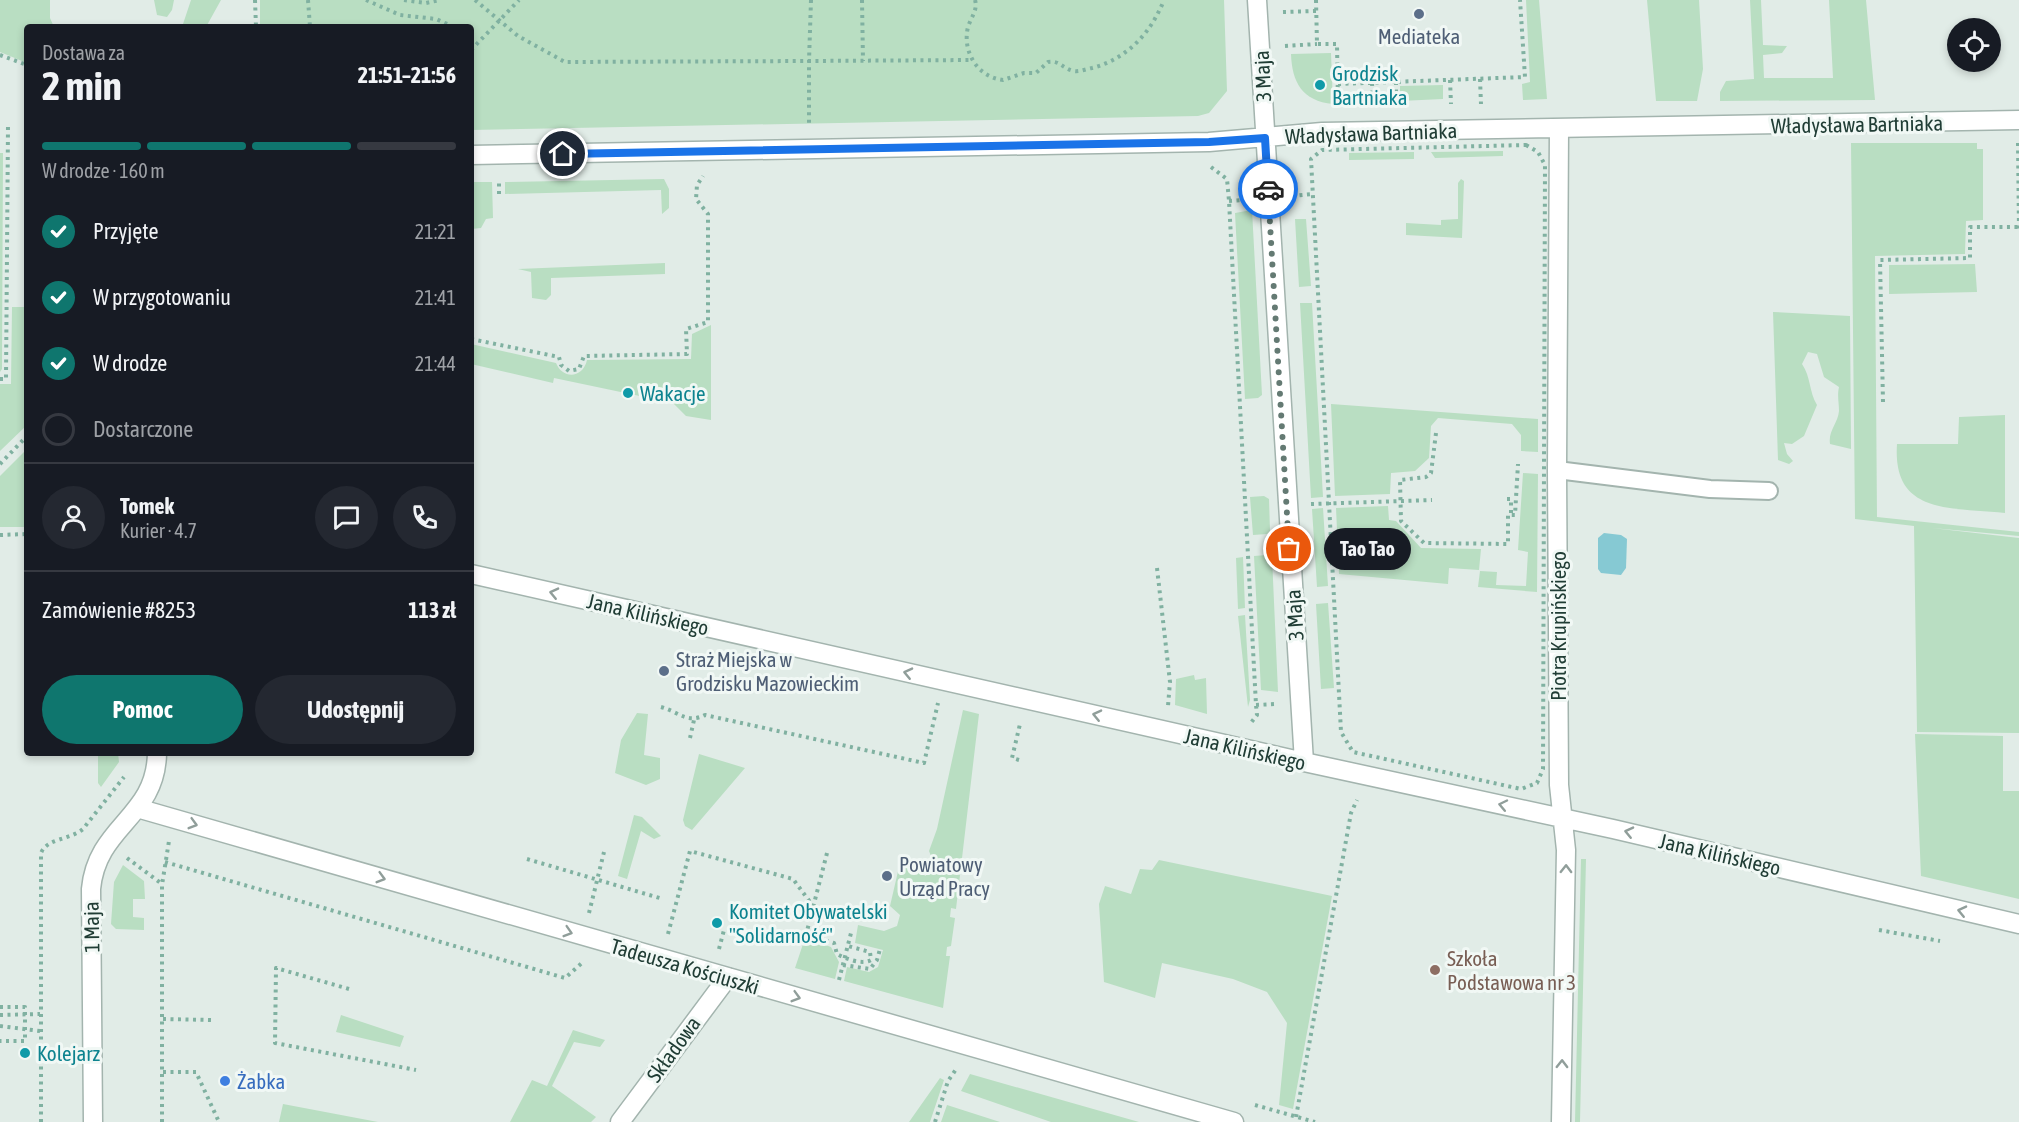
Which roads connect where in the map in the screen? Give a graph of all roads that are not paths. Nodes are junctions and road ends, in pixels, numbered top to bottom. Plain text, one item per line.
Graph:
1 (1257, 0) edge
2 (2018, 128) edge
3 (1560, 129) junction
4 (1265, 138) junction
5 (474, 155) edge
6 (1557, 470) junction
7 (1768, 491) dead end
8 (474, 575) edge
9 (157, 756) edge
10 (1304, 762) junction
11 (137, 808) junction
12 (1560, 818) junction
13 (2019, 924) edge
14 (728, 977) junction
15 (93, 1122) edge
16 (620, 1122) edge
17 (1234, 1122) edge
18 (1561, 1122) edge

1 - 4 street, 3 Maja
2 - 3 street, Władysława Bartniaka
3 - 4 street, Władysława Bartniaka
3 - 6 street, Piotra Krupińskiego
4 - 5 street, Władysława Bartniaka
4 - 10 street, 3 Maja
6 - 7 lane
6 - 12 street, Piotra Krupińskiego
10 -> 8 street, Jana Kilińskiego
9 - 11 street, 1 Maja
12 -> 10 street, Jana Kilińskiego
11 -> 14 street, Tadeusza Kościuszki
11 - 15 street, 1 Maja
13 -> 12 street, Jana Kilińskiego
18 -> 12 street, Piotra Krupińskiego
14 - 16 street, Składowa
14 -> 17 street, Tadeusza Kościuszki

